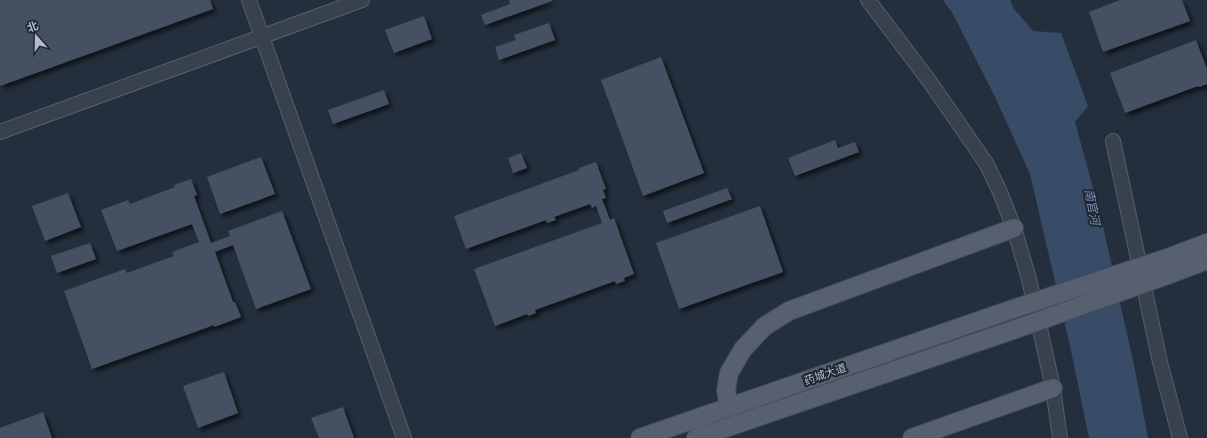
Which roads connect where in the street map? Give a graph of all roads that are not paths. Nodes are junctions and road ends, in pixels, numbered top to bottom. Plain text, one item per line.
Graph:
1 (249, 0) edge
2 (362, 0) edge
3 (868, 0) edge
4 (262, 36) junction
5 (0, 132) edge
6 (1113, 140) dead end
7 (1014, 228) junction
8 (1207, 243) edge
9 (1207, 260) edge
10 (1171, 265) junction
11 (1052, 388) junction
12 (729, 407) junction
13 (736, 432) edge
14 (404, 438) edge
15 (640, 438) edge
16 (696, 438) edge
17 (912, 438) edge
18 (1060, 438) edge
19 (1180, 438) edge

1 - 4 street
2 - 4 street
3 - 7 street
4 - 5 street
4 - 14 street
6 - 19 street
7 - 11 street
7 - 12 main road
8 - 10 main road
9 - 10 main road
10 - 12 main road, 药城大道, bridge
10 - 13 main road, 药城大道, bridge
11 - 17 main road
11 - 18 street
12 - 15 main road, 药城大道
13 - 16 main road, 药城大道

